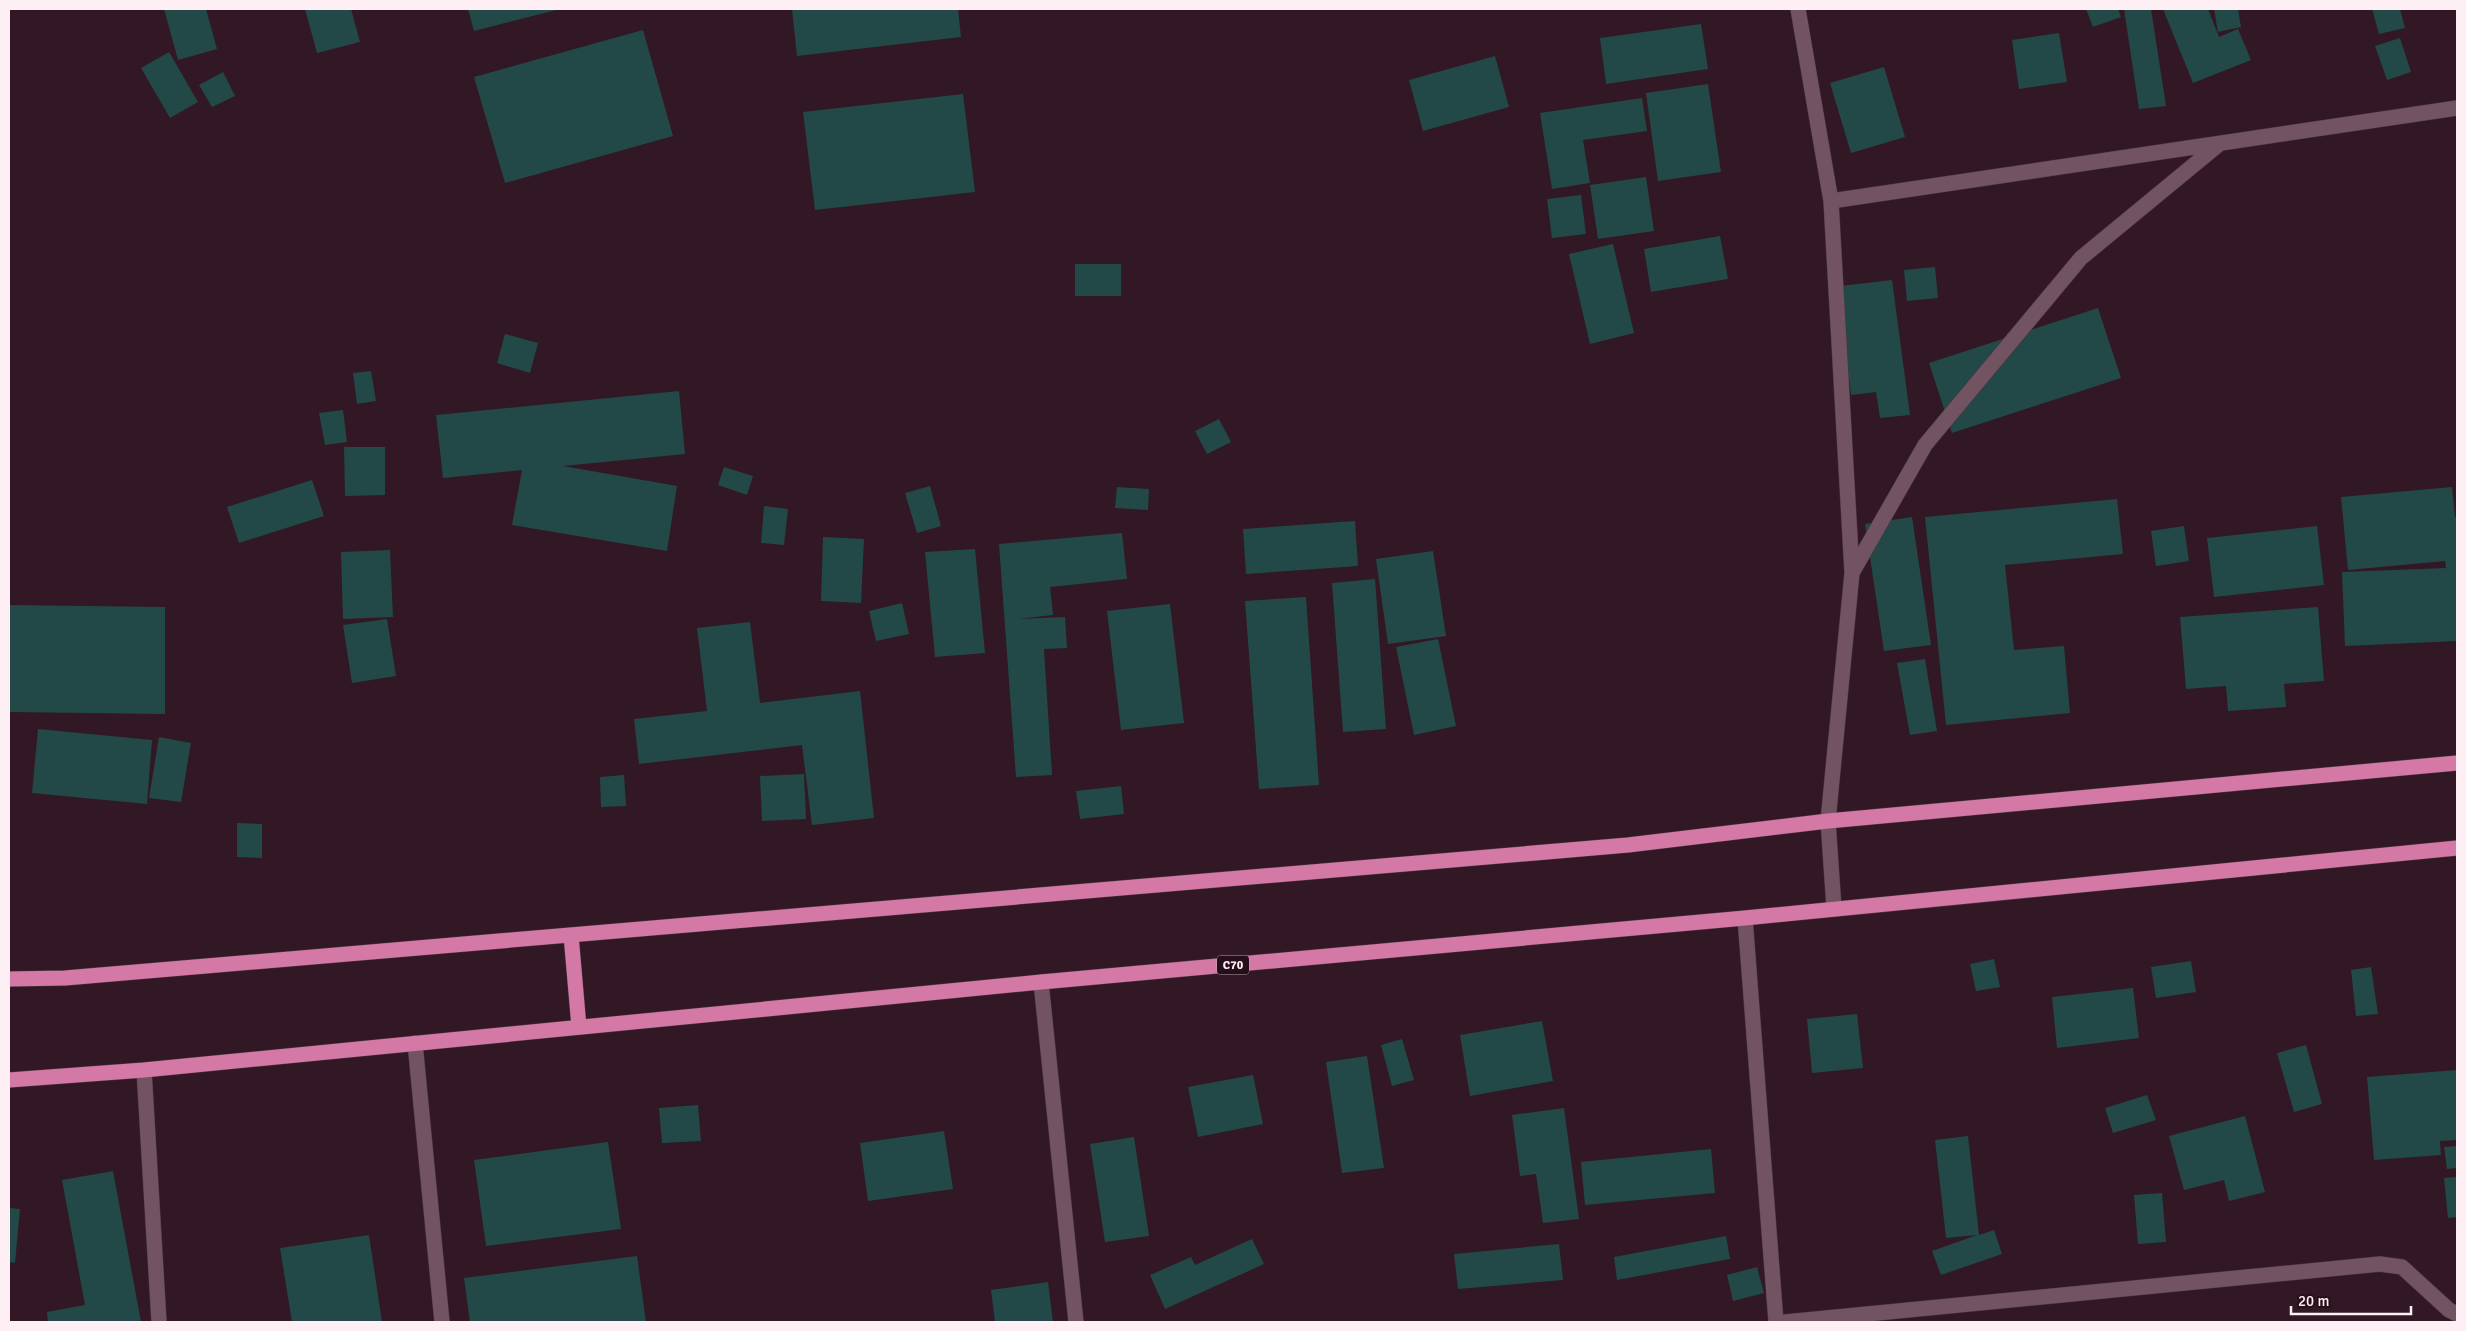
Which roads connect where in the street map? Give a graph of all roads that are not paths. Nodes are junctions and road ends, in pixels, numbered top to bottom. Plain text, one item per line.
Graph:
1 (1798, 9) edge
2 (2457, 108) edge
3 (2219, 144) junction
4 (1831, 201) junction
5 (1852, 573) junction
6 (2457, 763) edge
7 (1828, 821) junction
8 (2457, 848) edge
9 (1834, 908) junction
10 (1745, 918) junction
11 (572, 935) junction
12 (9, 979) edge
13 (1041, 982) junction
14 (579, 1027) junction
15 (416, 1043) junction
16 (144, 1070) junction
17 (9, 1080) edge
18 (2457, 1314) edge
19 (159, 1322) edge
20 (442, 1322) edge
21 (1076, 1322) edge
22 (1776, 1322) edge
23 (1785, 1322) edge

1 - 4 street
2 - 3 street
3 - 4 street
3 - 5 street
4 - 5 street
5 - 7 street
6 - 7 highway
7 - 9 street
7 - 11 highway
8 - 9 highway, C70
9 - 10 highway, C70
10 - 13 highway, C70
10 - 22 street
11 - 12 highway
11 - 14 highway
13 - 14 highway, C70
13 - 21 street
14 - 15 highway, C70
15 - 16 highway, C70
15 - 20 street
16 - 17 highway, C70
16 - 19 street
18 - 23 street

